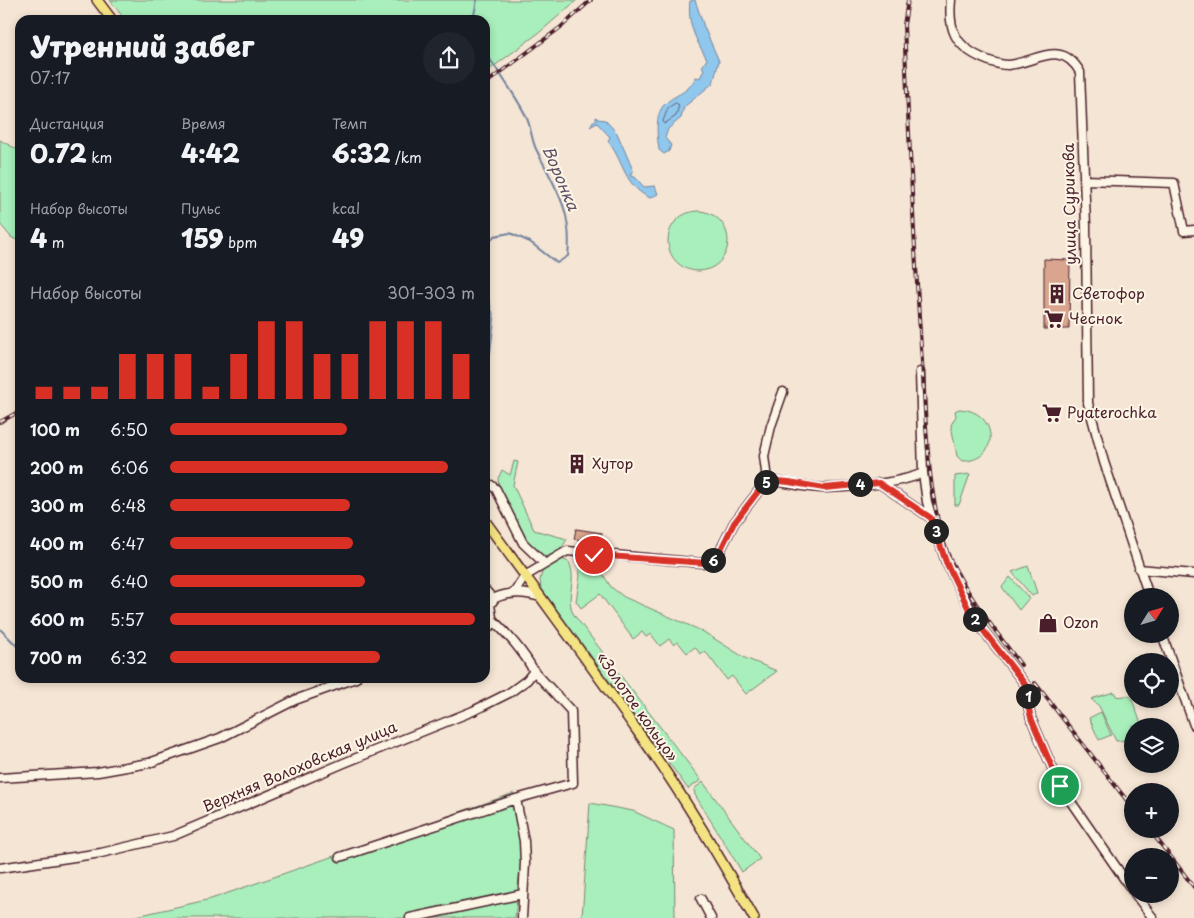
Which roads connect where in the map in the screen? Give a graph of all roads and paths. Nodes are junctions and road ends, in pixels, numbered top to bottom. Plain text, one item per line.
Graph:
1 (97, 0) edge
2 (951, 0) edge
3 (108, 15) edge
4 (1085, 180) junction
5 (1194, 230) edge
6 (920, 372) dead end
7 (783, 392) dead end
8 (923, 473) junction
9 (767, 480) junction
10 (879, 483) junction
11 (490, 485) edge
12 (931, 518) junction
13 (490, 528) edge
14 (545, 564) junction
15 (1139, 569) junction
16 (1194, 574) edge
17 (525, 576) junction
18 (1146, 588) edge
19 (514, 593) junction
20 (490, 596) edge
21 (540, 597) junction
22 (493, 599) junction
23 (494, 620) junction
24 (490, 628) edge
25 (1165, 643) edge
26 (534, 671) junction
27 (342, 683) edge
28 (1194, 725) edge
29 (0, 778) edge
30 (516, 799) junction
31 (340, 857) dead end
32 (0, 868) edge
33 (1124, 878) edge
34 (523, 894) junction
35 (701, 899) dead end
36 (1142, 903) edge
37 (410, 918) edge
38 (522, 918) edge
39 (711, 918) edge
40 (754, 918) edge
41 (1154, 918) edge

1 - 3 main road
2 - 4 street, улица Сурикова
4 - 5 street
4 - 15 street, улица Сурикова
6 - 8 street
7 - 9 street
8 - 10 street
8 - 12 street
9 - 10 street
9 - 14 street
10 - 12 street
11 - 14 street
12 - 33 street
13 - 17 main road, «Золотое кольцо»
14 - 17 street
15 - 16 street
15 - 18 street, улица Сурикова
17 - 19 street
17 - 21 main road, «Золотое кольцо»
19 - 21 street
19 - 22 street
20 - 22 street
21 - 40 main road, «Золотое кольцо»
22 - 23 street
23 - 24 street
23 - 26 street
25 - 28 street
26 - 30 street
26 - 32 street, Верхняя Волоховская улица
27 - 29 street
30 - 31 street
30 - 34 street
34 - 37 street
34 - 38 street
35 - 39 street
36 - 41 street

